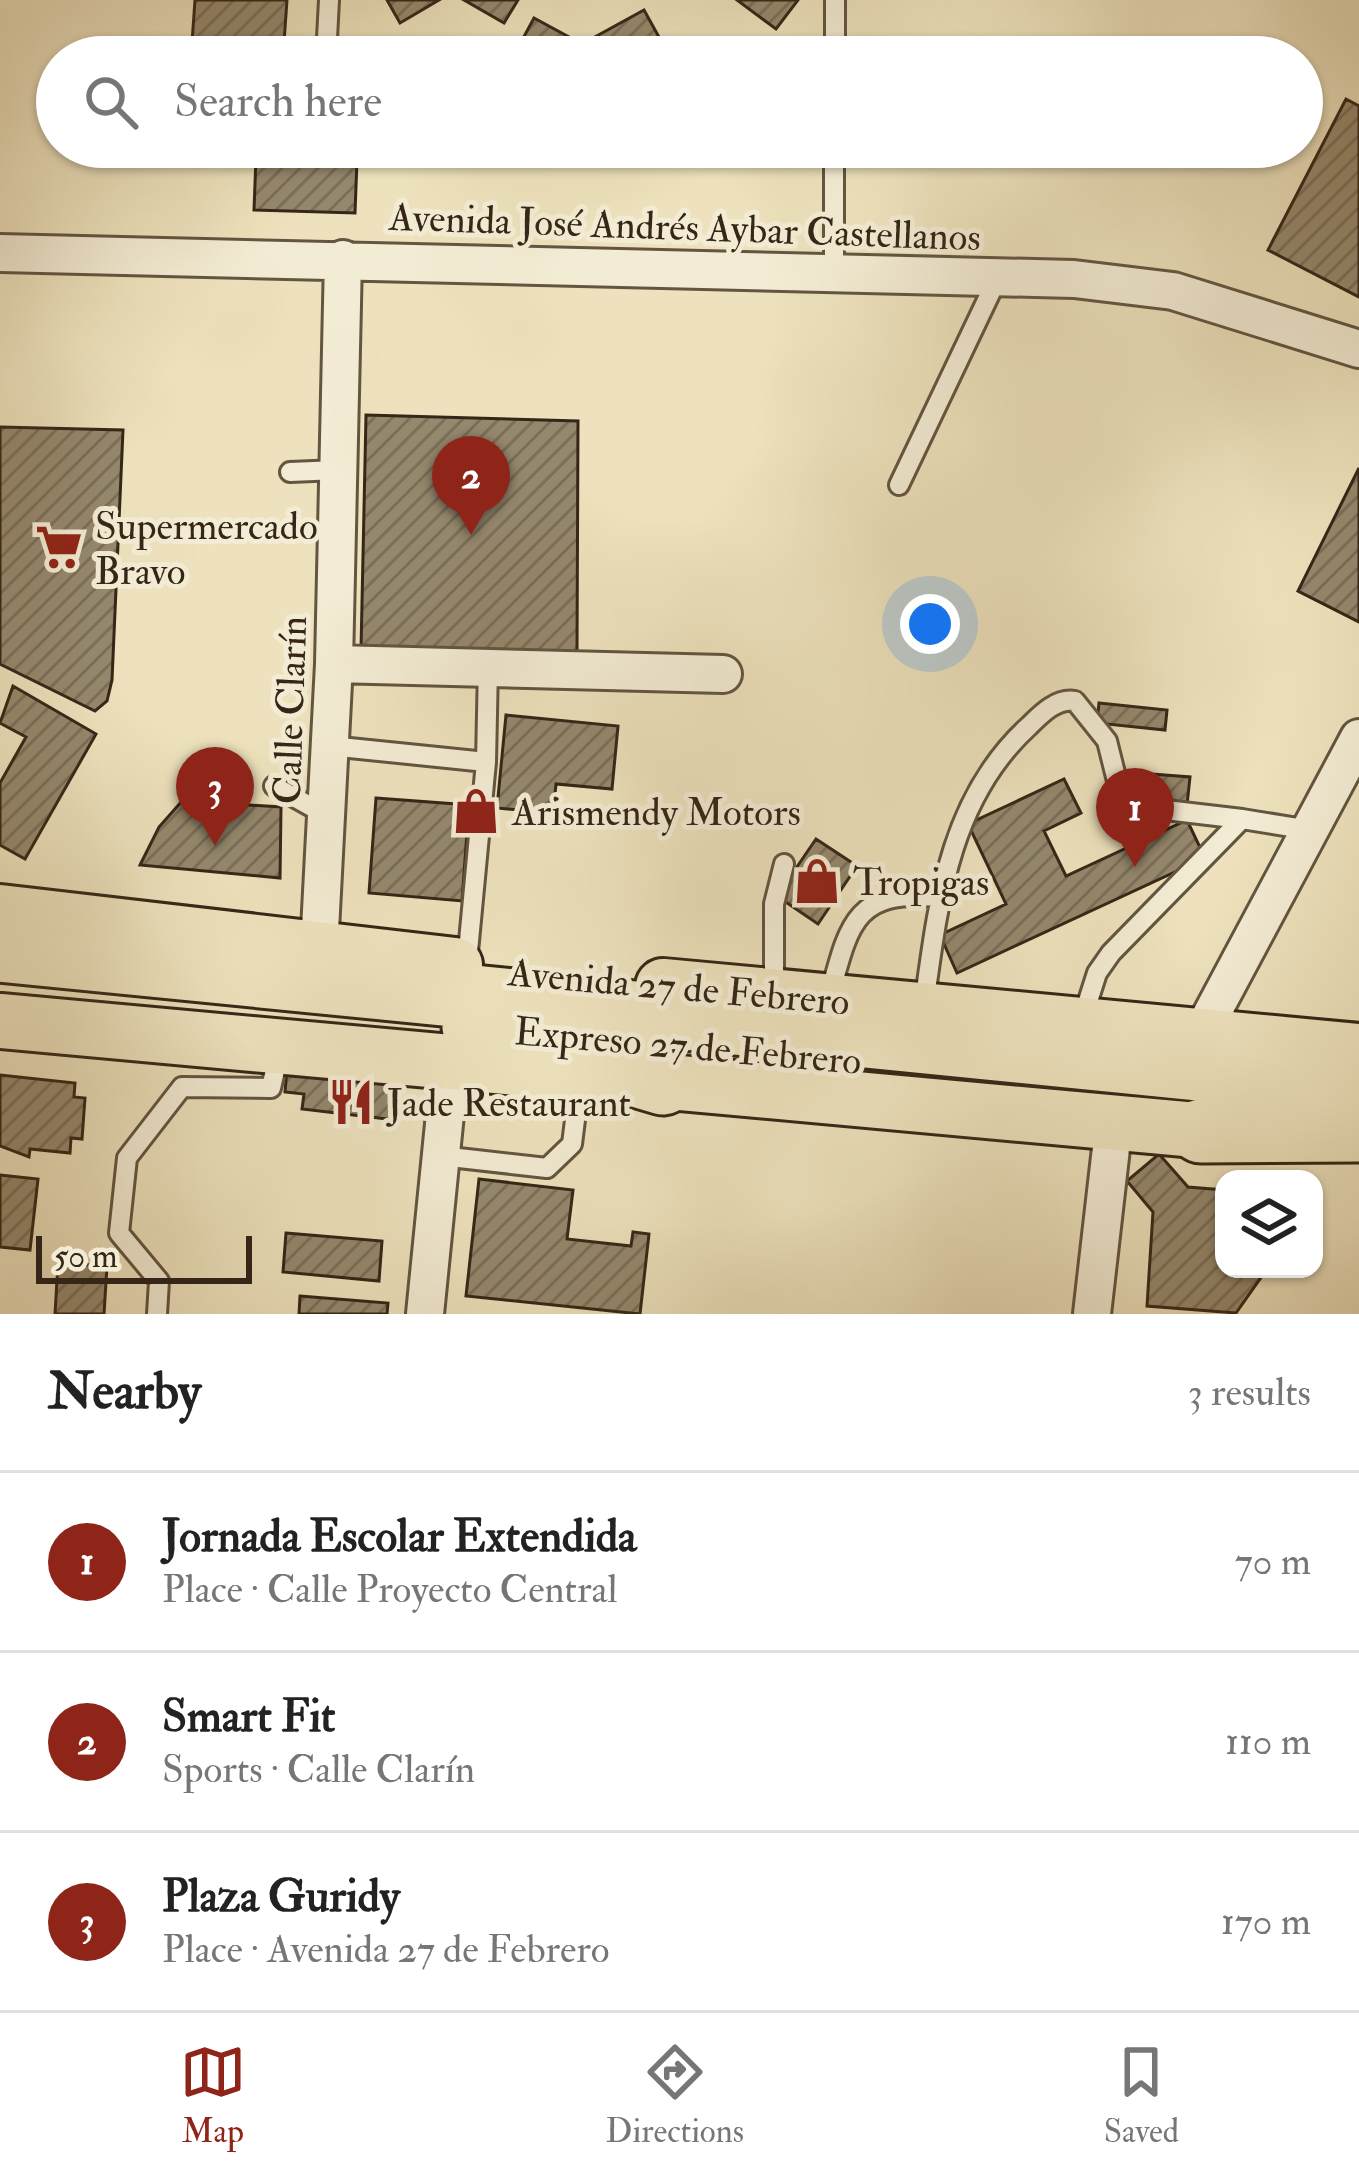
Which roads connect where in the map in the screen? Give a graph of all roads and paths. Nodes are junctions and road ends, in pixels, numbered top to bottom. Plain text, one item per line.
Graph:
1 (329, 0) edge
2 (835, 0) edge
3 (327, 36) edge
4 (835, 36) edge
5 (834, 168) edge
6 (0, 253) edge
7 (343, 259) junction
8 (833, 272) junction
9 (998, 277) junction
10 (1359, 349) edge
11 (338, 470) junction
12 (290, 472) dead end
13 (899, 485) dead end
14 (334, 664) junction
15 (488, 666) junction
16 (723, 674) dead end
17 (1359, 738) edge
18 (330, 746) junction
19 (486, 762) junction
20 (274, 786) dead end
21 (326, 815) junction
22 (1242, 819) junction
23 (1310, 830) junction
24 (784, 864) dead end
25 (938, 897) junction
26 (319, 949) junction
27 (6, 969) edge
28 (669, 986) joint
29 (775, 994) junction
30 (829, 999) junction
31 (924, 1009) junction
32 (467, 1013) junction
33 (1081, 1023) junction
34 (1226, 1039) junction
35 (279, 1048) junction
36 (1359, 1051) edge
37 (1359, 1064) edge
38 (581, 1075) junction
39 (663, 1083) junction
40 (1359, 1084) edge
41 (1359, 1106) edge
42 (1114, 1122) junction
43 (1359, 1130) edge
44 (1201, 1131) junction
45 (1359, 1145) edge
46 (441, 1156) junction
47 (157, 1314) edge
48 (425, 1314) edge
49 (1092, 1314) edge

1 - 3 lane
2 - 4 lane
5 - 8 lane
6 - 7 street, Avenida José Andrés Aybar Castellanos
7 - 8 street, Avenida José Andrés Aybar Castellanos
7 - 11 street, Calle Clarín
8 - 9 street, Avenida José Andrés Aybar Castellanos
9 - 10 street, Avenida José Andrés Aybar Castellanos
9 - 13 lane
11 - 12 lane
11 - 14 street, Calle Clarín
14 - 15 street
14 - 18 street, Calle Clarín
15 - 16 street
15 - 19 lane
17 - 23 street
18 - 19 lane
18 - 21 street, Calle Clarín
19 - 32 lane
20 - 21 lane
21 - 26 street, Calle Clarín
22 - 23 lane
22 - 25 lane
22 - 33 lane
23 - 34 street
24 - 29 lane
25 - 30 lane
25 - 31 lane
26 - 27 main road, Avenida 27 de Febrero
26 - 32 main road, Avenida 27 de Febrero
27 - 32 highway, Expreso 27 de Febrero
27 - 35 main road, Avenida 27 de Febrero
28 - 29 main road, Avenida 27 de Febrero
28 - 32 highway
29 - 30 main road, Avenida 27 de Febrero
30 - 31 main road, Avenida 27 de Febrero
31 - 33 main road, Avenida 27 de Febrero
32 - 35 main road, Avenida 27 de Febrero
32 - 38 main road, Avenida 27 de Febrero
32 - 39 highway
32 - 40 highway, Expreso 27 de Febrero
32 - 41 highway, Expreso 27 de Febrero
32 - 46 street
33 - 34 main road, Avenida 27 de Febrero
34 - 36 main road, Avenida 27 de Febrero
34 - 37 highway
35 - 47 lane
38 - 39 main road, Avenida 27 de Febrero
38 - 46 lane
39 - 42 main road, Avenida 27 de Febrero
42 - 44 main road, Avenida 27 de Febrero
42 - 49 street
43 - 44 highway
44 - 45 main road, Avenida 27 de Febrero
46 - 48 street

